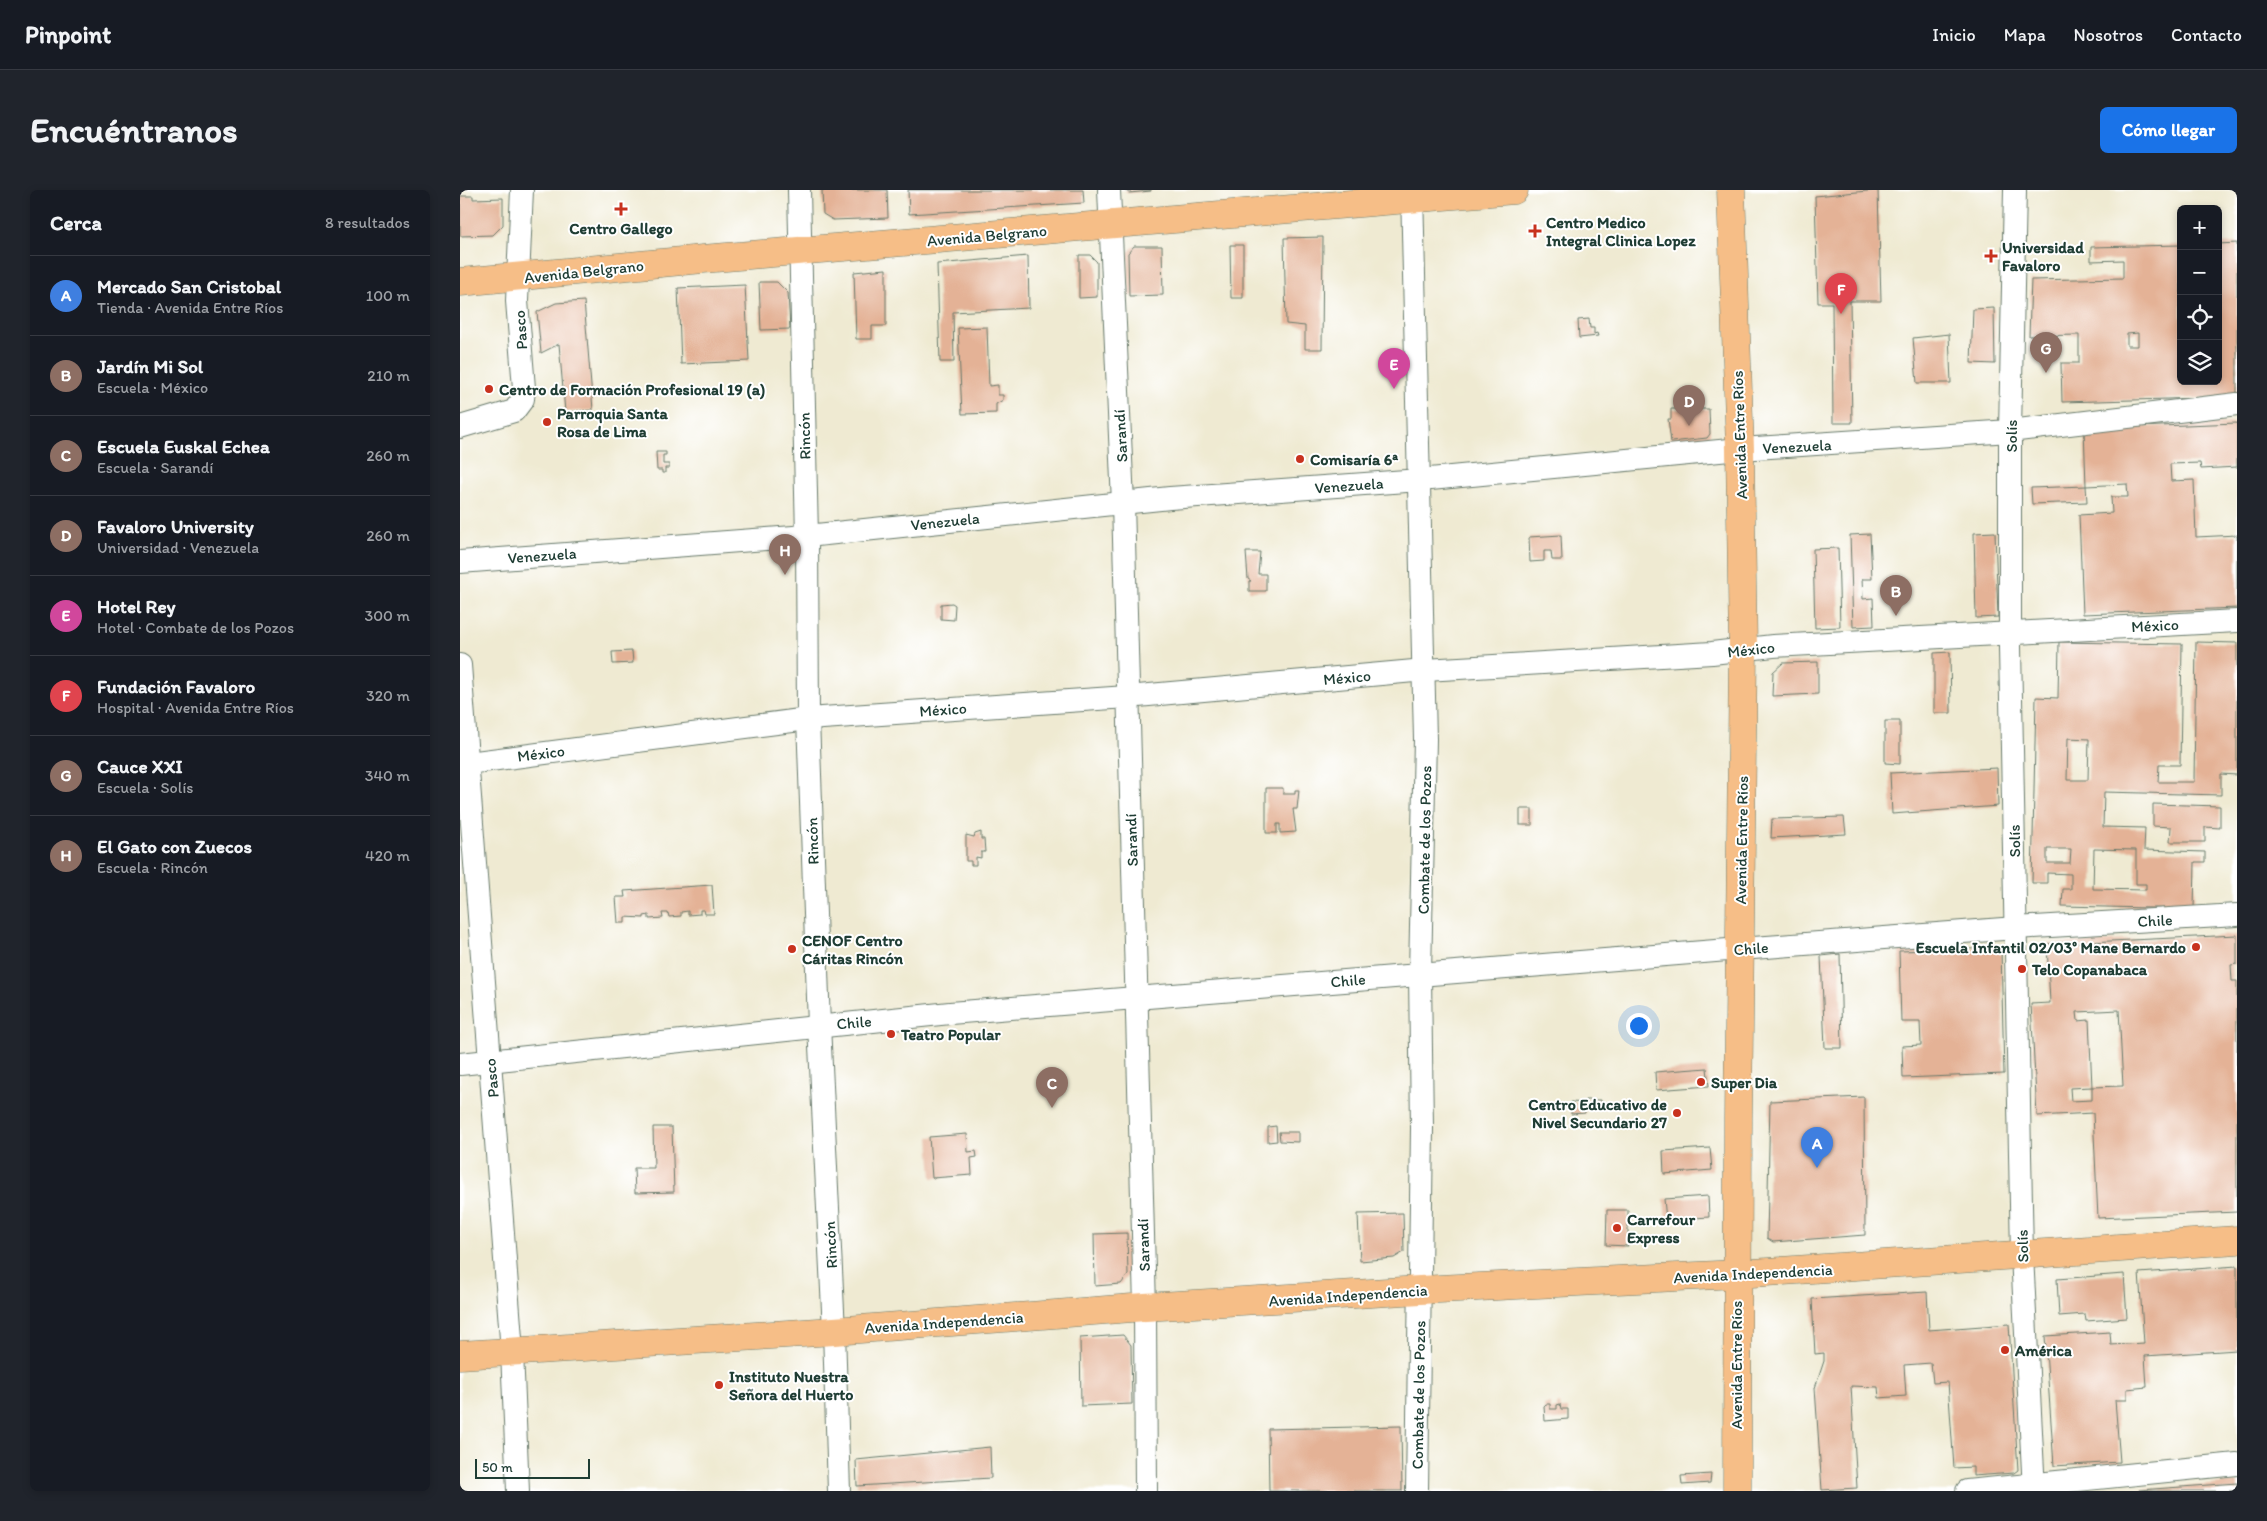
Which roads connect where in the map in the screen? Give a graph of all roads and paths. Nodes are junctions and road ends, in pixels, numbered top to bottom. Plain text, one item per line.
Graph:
1 (522, 190) edge
2 (799, 190) edge
3 (1109, 190) edge
4 (1514, 190) edge
5 (1731, 190) edge
6 (2015, 190) edge
7 (1412, 195) edge
8 (1110, 225) junction
9 (800, 251) junction
10 (518, 278) junction
11 (460, 282) edge
12 (2237, 404) edge
13 (460, 427) edge
14 (2010, 431) junction
15 (1740, 449) junction
16 (1420, 480) junction
17 (1123, 503) junction
18 (807, 536) junction
19 (460, 562) edge
20 (2237, 621) edge
21 (2010, 633) junction
22 (1744, 650) junction
23 (460, 665) edge
24 (1425, 670) junction
25 (1127, 697) junction
26 (808, 719) junction
27 (464, 763) edge
28 (2237, 915) edge
29 (2016, 928) junction
30 (1740, 949) junction
31 (1420, 974) junction
32 (1135, 998) junction
33 (819, 1025) junction
34 (489, 1061) junction
35 (460, 1064) edge
36 (2237, 1240) edge
37 (2022, 1255) junction
38 (1737, 1274) junction
39 (1420, 1290) junction
40 (1145, 1307) junction
41 (834, 1331) junction
42 (512, 1352) junction
43 (460, 1355) edge
44 (2237, 1464) edge
45 (2034, 1487) edge
46 (518, 1491) edge
47 (839, 1491) edge
48 (1146, 1491) edge
49 (1417, 1491) edge
50 (1736, 1491) edge
51 (1967, 1491) edge

1 - 10 street, Pasco
2 - 9 street, Rincón
3 - 8 street, Sarandí
4 - 7 main road, Avenida Belgrano
5 - 15 main road, Avenida Entre Ríos
6 - 14 street, Solís
7 - 8 main road, Avenida Belgrano
7 - 16 street, Combate de los Pozos
8 - 9 main road, Avenida Belgrano
8 - 17 street, Sarandí
9 - 10 main road, Avenida Belgrano
9 - 18 street, Rincón
10 - 11 main road, Avenida Belgrano
10 - 13 street, Pasco
12 - 14 street, Venezuela
14 - 15 street, Venezuela
14 - 21 street, Solís
15 - 16 street, Venezuela
15 - 22 main road, Avenida Entre Ríos
16 - 17 street, Venezuela
16 - 24 street, Combate de los Pozos
17 - 18 street, Venezuela
17 - 25 street, Sarandí
18 - 19 street, Venezuela
18 - 26 street, Rincón
20 - 21 street, México
21 - 22 street, México
21 - 29 street, Solís
22 - 24 street, México
22 - 30 main road, Avenida Entre Ríos
23 - 27 street, Pasco
24 - 25 street, México
24 - 31 street, Combate de los Pozos
25 - 26 street, México
25 - 32 street, Sarandí
26 - 27 street, México
26 - 33 street, Rincón
27 - 34 street, Pasco
28 - 29 street, Chile
29 - 30 street, Chile
29 - 37 street, Solís
30 - 31 street, Chile
30 - 38 main road, Avenida Entre Ríos
31 - 32 street, Chile
31 - 39 street, Combate de los Pozos
32 - 33 street, Chile
32 - 40 street, Sarandí
33 - 34 street, Chile
33 - 41 street, Rincón
34 - 35 street, Chile
34 - 42 street, Pasco
36 - 37 main road, Avenida Independencia
37 - 38 main road, Avenida Independencia
37 - 45 street, Solís
38 - 39 main road, Avenida Independencia
38 - 50 main road, Avenida Entre Ríos
39 - 40 main road, Avenida Independencia
39 - 49 street, Combate de los Pozos
40 - 41 main road, Avenida Independencia
40 - 48 street, Sarandí
41 - 42 main road, Avenida Independencia
41 - 47 street, Rincón
42 - 43 main road, Avenida Independencia
42 - 46 street, Pasco
44 - 45 street
45 - 51 street

